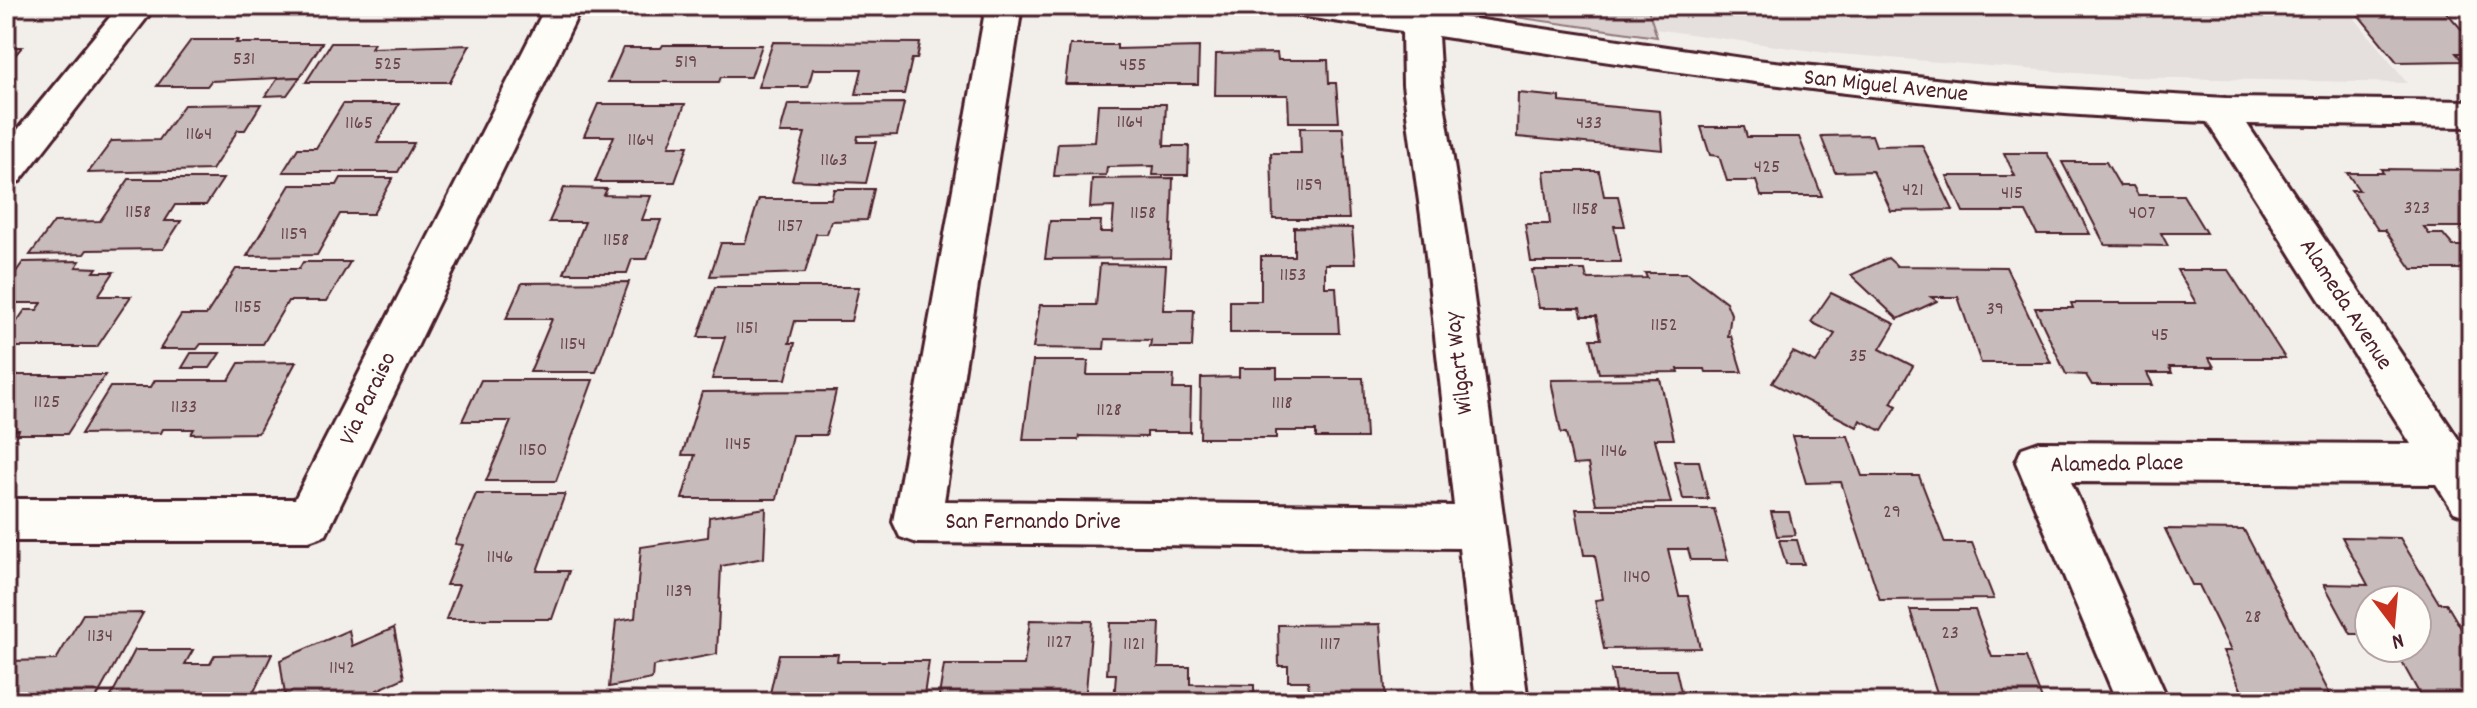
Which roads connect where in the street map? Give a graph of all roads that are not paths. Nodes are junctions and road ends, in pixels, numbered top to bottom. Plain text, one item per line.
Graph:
1 (138, 6) edge
2 (564, 6) edge
3 (1004, 6) edge
4 (1306, 6) edge
5 (1419, 23) junction
6 (2220, 112) junction
7 (2471, 114) edge
8 (6, 171) edge
9 (2460, 481) edge
10 (6, 520) edge
11 (1480, 527) junction
12 (1502, 702) edge
13 (2143, 702) edge

1 - 8 street
2 - 10 street, Via Paraiso
3 - 11 street, San Fernando Drive
4 - 5 street, San Miguel Avenue
5 - 6 street, San Miguel Avenue
5 - 11 street, Wilgart Way
6 - 7 street, San Miguel Avenue
6 - 9 street, Alameda Avenue
9 - 13 street, Alameda Place
11 - 12 street, Wilgart Way

